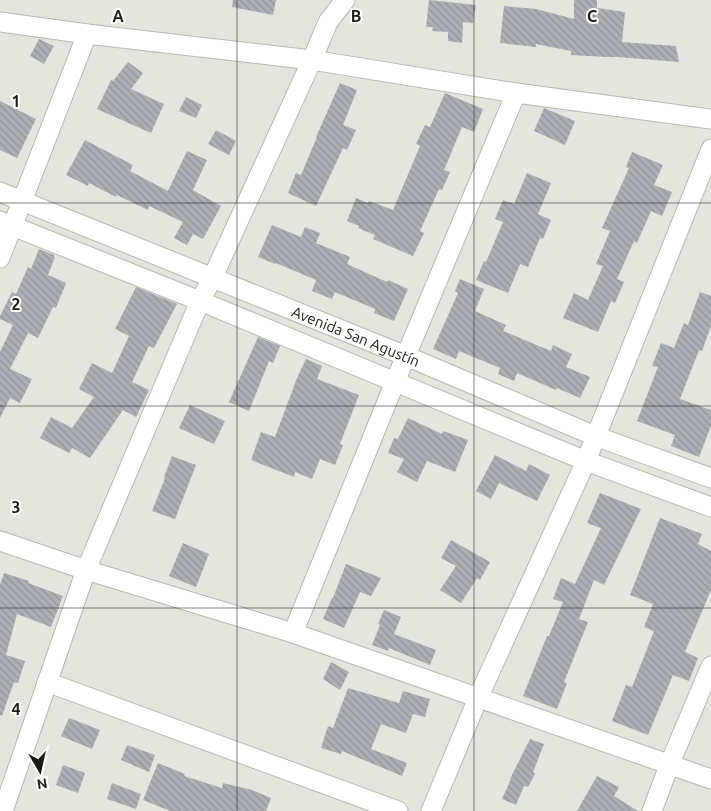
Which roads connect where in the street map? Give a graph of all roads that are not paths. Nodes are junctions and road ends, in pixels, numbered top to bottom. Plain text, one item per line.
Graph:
1 (345, 0) edge
2 (0, 22) edge
3 (86, 34) junction
4 (312, 60) junction
5 (516, 93) junction
6 (711, 120) edge
7 (711, 149) edge
8 (0, 192) edge
9 (22, 201) junction
10 (6, 223) edge
11 (0, 258) edge
12 (212, 279) junction
13 (200, 301) junction
14 (406, 356) junction
15 (395, 382) junction
16 (596, 436) junction
17 (586, 461) junction
18 (711, 478) edge
19 (711, 507) edge
20 (0, 541) edge
21 (86, 570) junction
22 (293, 633) junction
23 (711, 666) edge
24 (47, 682) junction
25 (478, 698) junction
26 (670, 763) junction
27 (711, 779) edge
28 (4, 811) edge
29 (398, 811) edge
30 (431, 811) edge
31 (652, 811) edge

1 - 4 street
2 - 3 street
3 - 4 street
3 - 9 street
4 - 5 street
4 - 12 street
5 - 6 street
5 - 14 street
7 - 16 street
8 - 9 street, Avenida San Agustín
9 - 10 street
9 - 12 street, Avenida San Agustín
10 - 11 street
10 - 13 street, Avenida San Agustín
12 - 13 street
12 - 14 street, Avenida San Agustín
13 - 15 street, Avenida San Agustín
13 - 21 street
14 - 15 street
14 - 16 street, Avenida San Agustín
15 - 17 street, Avenida San Agustín
15 - 22 street
16 - 17 street
16 - 18 street, Avenida San Agustín
17 - 19 street, Avenida San Agustín
17 - 25 street
20 - 21 street
21 - 22 street
21 - 24 street
22 - 25 street
23 - 26 street
24 - 28 street
24 - 29 street
25 - 26 street
25 - 30 street
26 - 27 street
26 - 31 street

